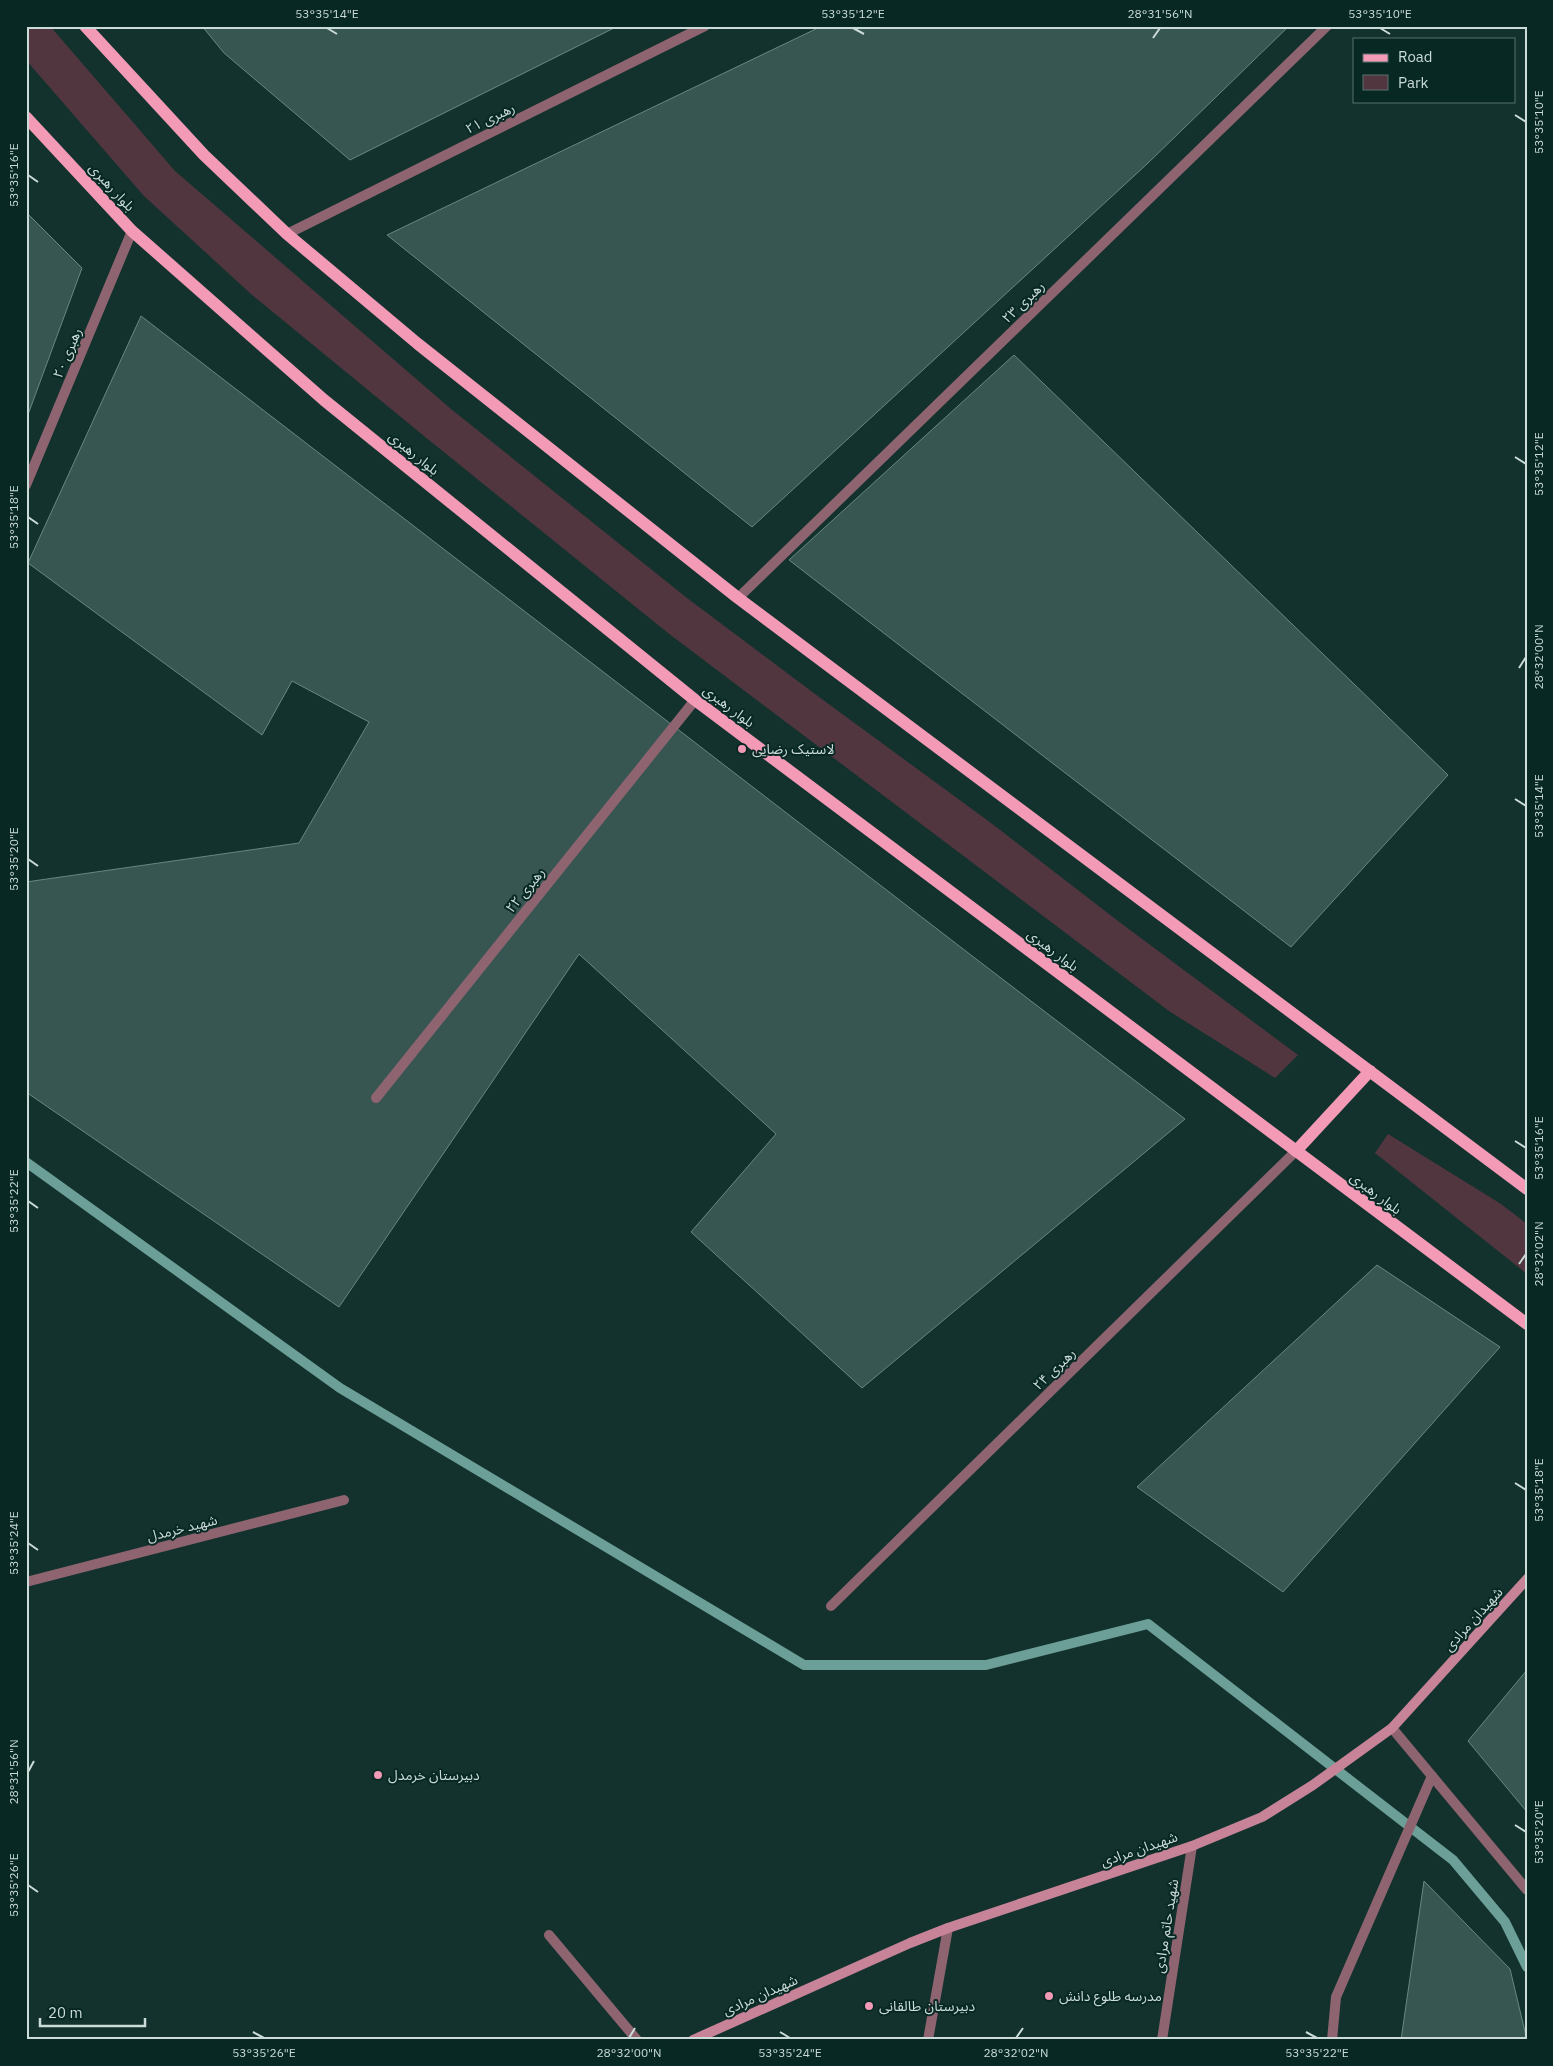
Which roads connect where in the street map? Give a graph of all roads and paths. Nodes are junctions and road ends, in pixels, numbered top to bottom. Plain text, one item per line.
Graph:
1 (85, 26) edge
2 (705, 26) edge
3 (1327, 26) edge
4 (26, 117) edge
5 (132, 231) junction
6 (287, 234) junction
7 (26, 486) edge
8 (738, 598) junction
9 (695, 700) junction
10 (1370, 1071) junction
11 (376, 1098) dead end
12 (1296, 1151) junction
13 (1527, 1189) edge
14 (1527, 1324) edge
15 (344, 1500) dead end
16 (1527, 1579) edge
17 (26, 1582) edge
18 (831, 1606) dead end
19 (1392, 1728) junction
20 (1432, 1776) junction
21 (1192, 1846) junction
22 (1527, 1890) edge
23 (948, 1928) junction
24 (549, 1935) dead end
25 (637, 2040) edge
26 (692, 2040) edge
27 (928, 2040) edge
28 (1162, 2040) edge
29 (1332, 2040) edge

1 - 6 main road
2 - 6 street, رهبری ۲۱
3 - 8 street, رهبری ۲۳
4 - 5 main road, بلوار رهبری
5 - 7 street, رهبری ۲۰
5 - 9 main road, بلوار رهبری
6 - 8 main road
8 - 10 main road
9 - 11 street, رهبری ۲۲
9 - 12 main road, بلوار رهبری
10 - 12 main road
10 - 13 main road
12 - 14 main road, بلوار رهبری
12 - 18 street, رهبری ۲۴
15 - 17 street, شهید خرمدل
16 - 19 street, شهیدان مرادی
19 - 20 street
19 - 21 street, شهیدان مرادی
20 - 22 street
20 - 29 street
21 - 23 street, شهیدان مرادی
21 - 28 street, شهید حاتم مرادی
23 - 26 street, شهیدان مرادی
23 - 27 street
24 - 25 street

